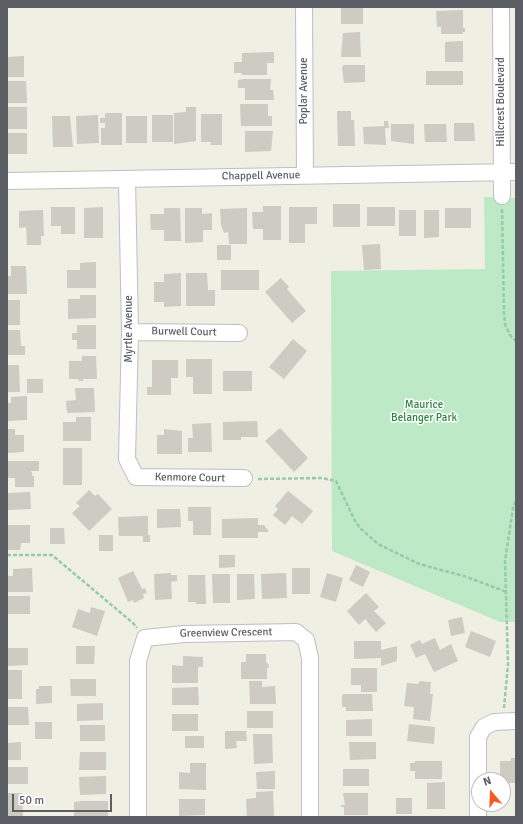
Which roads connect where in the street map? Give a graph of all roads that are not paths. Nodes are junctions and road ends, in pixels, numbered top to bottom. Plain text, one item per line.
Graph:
1 (304, 7) edge
2 (501, 7) edge
3 (509, 172) edge
4 (305, 175) junction
5 (127, 179) junction
6 (7, 181) edge
7 (502, 196) road end
8 (130, 332) junction
9 (239, 333) dead end
10 (136, 477) joint
11 (244, 478) road end
12 (509, 721) edge
13 (138, 817) edge
14 (310, 817) edge
15 (478, 817) edge

1 - 4 street, Poplar Avenue
2 - 3 street, Hillcrest Boulevard
3 - 4 street, Chappell Avenue
3 - 7 street, Hillcrest Boulevard
4 - 5 street, Chappell Avenue
5 - 6 street, Chappell Avenue
5 - 8 street, Myrtle Avenue
8 - 9 street, Burwell Court
8 - 10 street, Myrtle Avenue
10 - 11 street, Kenmore Court
12 - 15 street
13 - 14 street, Greenview Crescent

